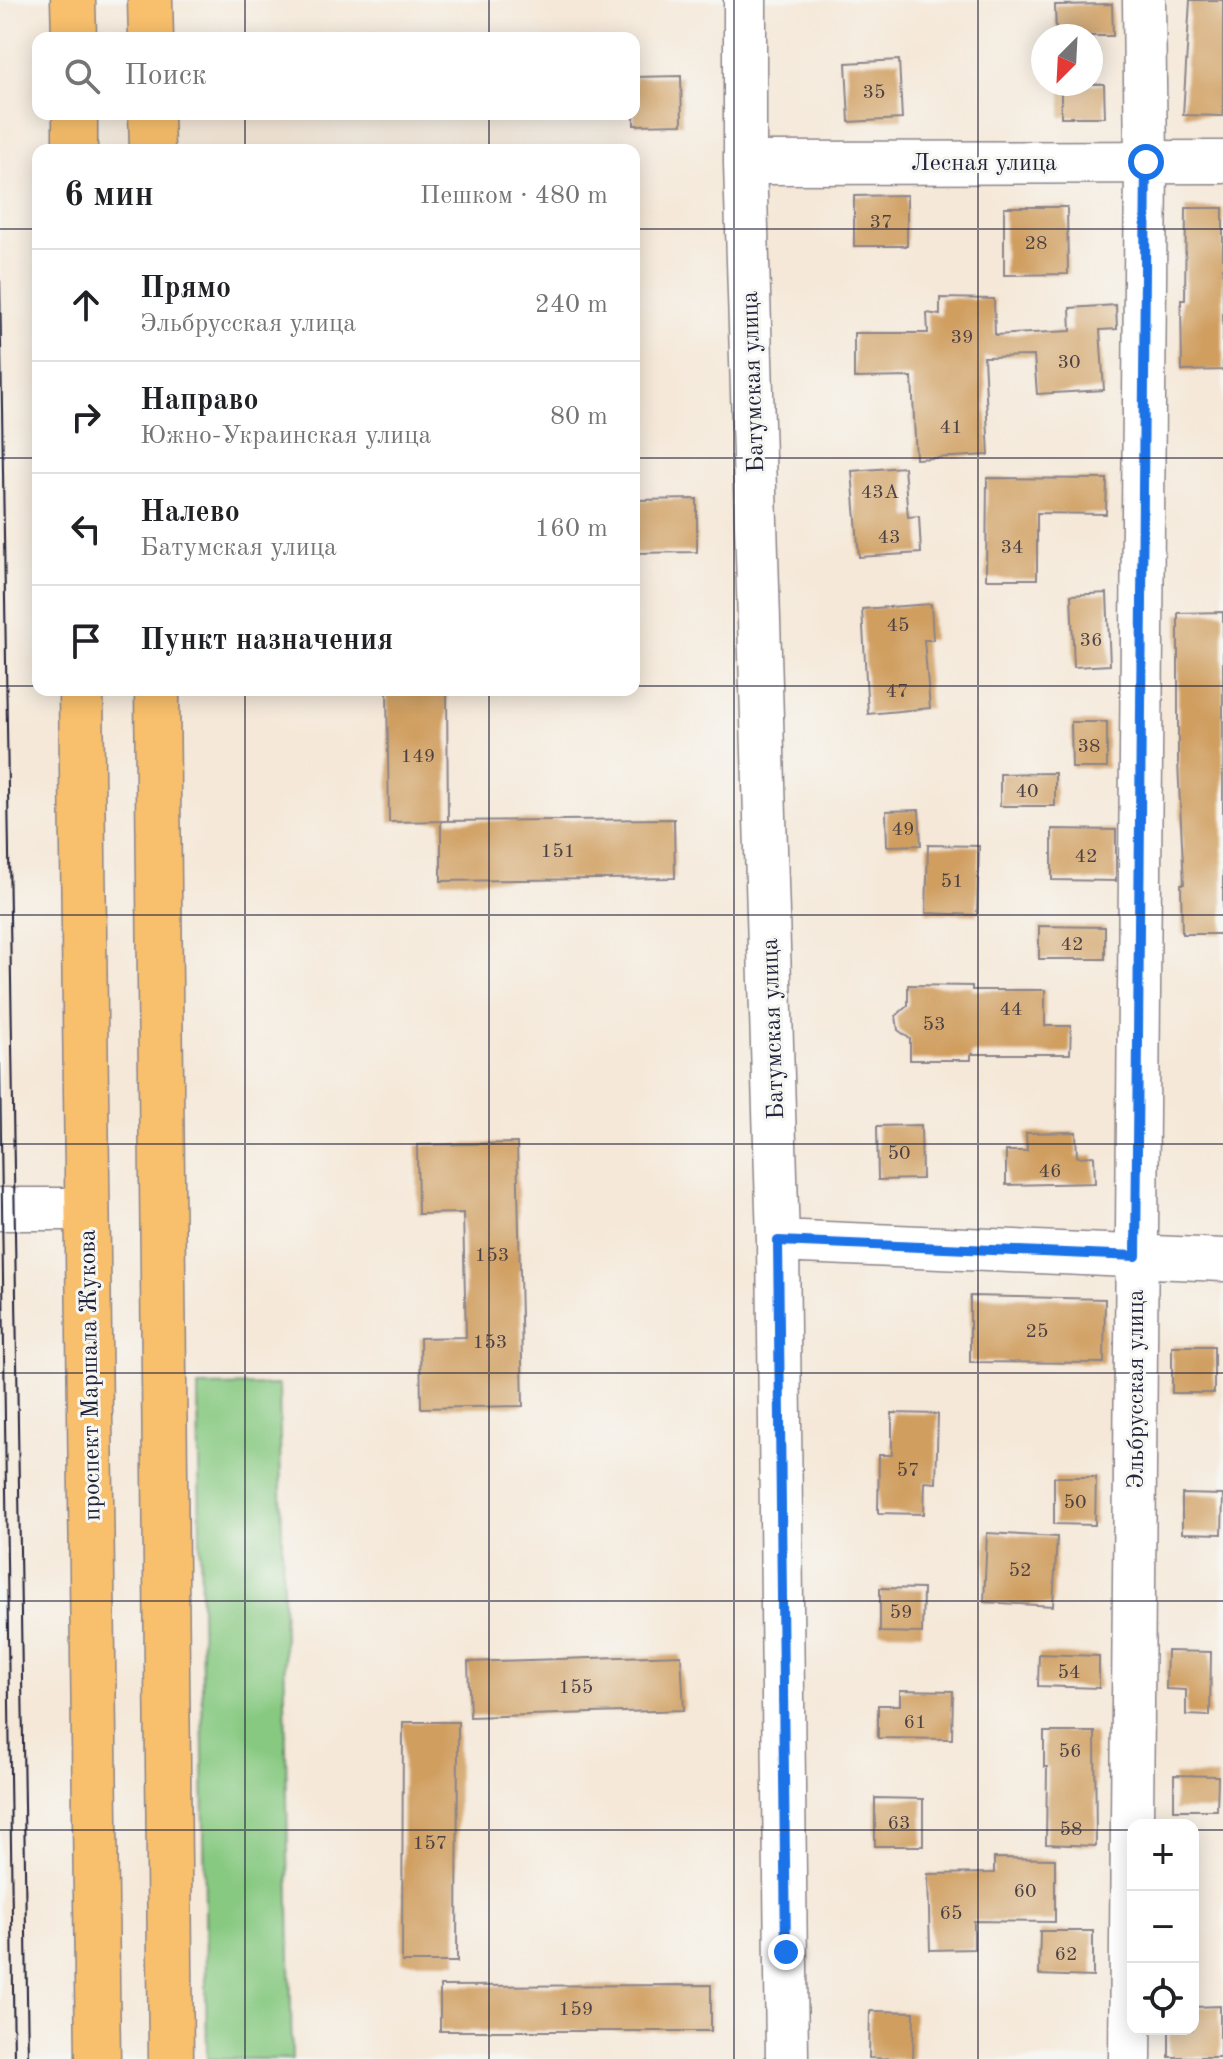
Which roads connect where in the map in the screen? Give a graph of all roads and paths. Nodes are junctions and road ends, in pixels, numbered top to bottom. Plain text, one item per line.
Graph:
1 (73, 0) edge
2 (150, 0) edge
3 (745, 0) edge
4 (1144, 0) edge
5 (74, 32) edge
6 (151, 32) edge
7 (75, 120) edge
8 (151, 120) edge
9 (75, 144) edge
10 (152, 144) edge
11 (1146, 162) junction
12 (1223, 162) edge
13 (745, 163) junction
14 (81, 696) edge
15 (157, 696) edge
16 (0, 1209) edge
17 (87, 1209) junction
18 (778, 1241) junction
19 (1136, 1256) junction
20 (1223, 1260) edge
21 (98, 2059) edge
22 (171, 2059) edge
23 (787, 2059) edge
24 (1130, 2059) edge

1 - 5 highway
2 - 6 highway
3 - 13 street, Батумская улица
4 - 11 street, Эльбрусская улица
7 - 9 highway
8 - 10 highway
11 - 12 street, Лесная улица
11 - 13 street, Лесная улица
11 - 19 street, Эльбрусская улица
13 - 18 street, Батумская улица
14 - 17 highway, проспект Маршала Жукова
15 - 22 highway
16 - 17 street
17 - 21 highway, проспект Маршала Жукова
18 - 19 street
18 - 23 street, Батумская улица
19 - 20 street
19 - 24 street, Эльбрусская улица

